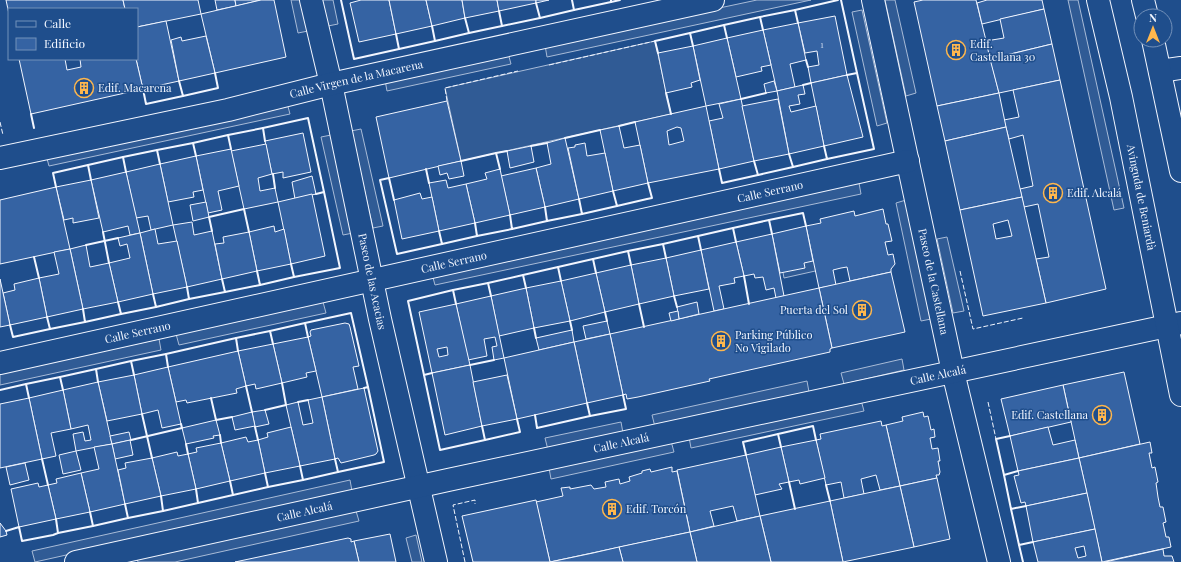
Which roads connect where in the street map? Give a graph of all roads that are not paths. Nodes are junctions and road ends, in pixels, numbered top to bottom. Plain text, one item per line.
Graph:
1 (311, 0) edge
2 (713, 0) edge
3 (873, 0) edge
4 (1098, 0) edge
5 (1158, 48) edge
6 (1171, 69) edge
7 (331, 84) junction
8 (0, 158) edge
9 (908, 161) junction
10 (1181, 171) edge
11 (372, 280) junction
12 (1174, 324) edge
13 (0, 363) edge
14 (953, 372) junction
15 (1181, 395) edge
16 (419, 487) junction
17 (76, 562) edge
18 (436, 562) edge
19 (999, 562) edge

1 - 7 street, Paseo de las Acacias
2 - 7 street, Calle Virgen de la Macarena
3 - 9 street, Paseo de la Castellana
4 - 12 street, Avinguda de Beniardà
5 - 6 street
6 - 10 street
7 - 8 street, Calle Virgen de la Macarena
7 - 11 street, Paseo de las Acacias
9 - 11 street, Calle Serrano
9 - 14 street, Paseo de la Castellana
11 - 13 street, Calle Serrano
11 - 16 street, Paseo de las Acacias
12 - 14 street, Calle Alcalá
12 - 15 street, Avinguda de Beniardà
14 - 16 street, Calle Alcalá
14 - 19 street, Paseo de la Castellana
16 - 17 street, Calle Alcalá
16 - 18 street, Paseo de las Acacias

